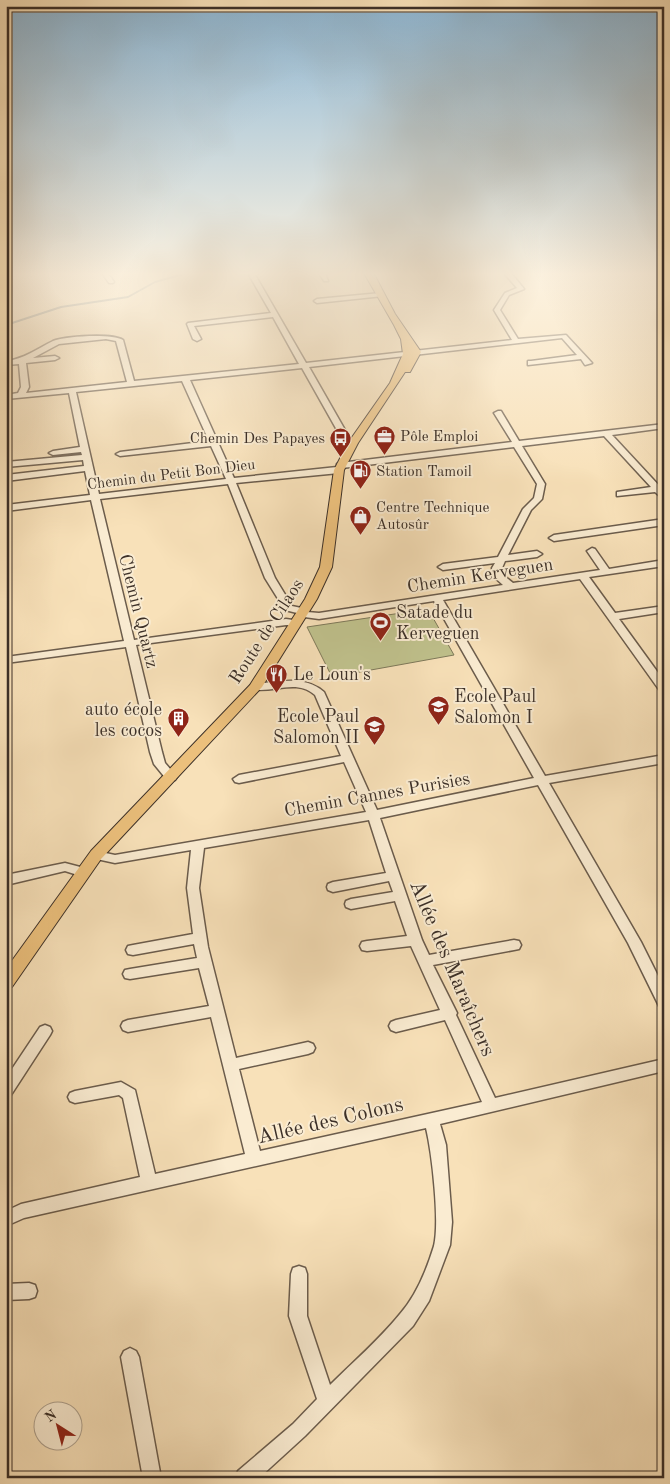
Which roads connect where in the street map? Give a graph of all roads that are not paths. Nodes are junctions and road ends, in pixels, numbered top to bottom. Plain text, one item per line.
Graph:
1 (57, 342) edge
2 (120, 342) edge
3 (290, 342) edge
4 (406, 342) edge
5 (410, 342) edge
6 (506, 342) edge
7 (569, 342) edge
8 (417, 353) junction
9 (406, 354) junction
10 (55, 358) dead end
11 (22, 362) junction
12 (6, 363) edge
13 (531, 363) dead end
14 (304, 366) junction
15 (185, 378) junction
16 (395, 383) junction
17 (131, 384) junction
18 (72, 390) junction
19 (21, 396) junction
20 (6, 397) edge
21 (498, 413) dead end
22 (664, 426) edge
23 (606, 433) junction
24 (214, 442) junction
25 (353, 443) junction
26 (518, 444) junction
27 (85, 453) junction
28 (120, 454) dead end
29 (6, 458) edge
30 (6, 465) edge
31 (88, 468) junction
32 (340, 468) junction
33 (6, 478) edge
34 (231, 481) junction
35 (657, 489) junction
36 (620, 494) dead end
37 (94, 497) junction
38 (664, 497) edge
39 (6, 508) edge
40 (664, 522) edge
41 (554, 538) dead end
42 (592, 551) dead end
43 (537, 554) dead end
44 (502, 558) junction
45 (664, 563) edge
46 (443, 567) dead end
47 (606, 572) junction
48 (582, 575) junction
49 (511, 586) junction
50 (437, 598) junction
51 (664, 609) edge
52 (300, 616) junction
53 (611, 617) junction
54 (131, 643) junction
55 (6, 660) edge
56 (255, 687) junction
57 (664, 689) edge
58 (348, 758) junction
59 (664, 759) edge
60 (171, 777) junction
61 (239, 779) dead end
62 (543, 780) junction
63 (373, 815) junction
64 (198, 844) junction
65 (96, 855) junction
66 (84, 872) junction
67 (393, 876) junction
68 (6, 880) edge
69 (333, 887) dead end
70 (398, 896) junction
71 (352, 904) dead end
72 (199, 938) junction
73 (415, 940) junction
74 (514, 945) dead end
75 (367, 946) dead end
76 (132, 950) dead end
77 (426, 961) junction
78 (204, 962) junction
79 (130, 974) dead end
80 (6, 982) edge
81 (664, 1002) edge
82 (216, 1010) junction
83 (450, 1013) junction
84 (128, 1026) dead end
85 (396, 1026) dead end
86 (45, 1031) dead end
87 (308, 1048) dead end
88 (230, 1065) junction
89 (664, 1065) edge
90 (6, 1092) edge
91 (75, 1097) dead end
92 (490, 1106) junction
93 (431, 1120) junction
94 (254, 1160) junction
95 (149, 1183) junction
96 (6, 1219) edge
97 (299, 1274) dead end
98 (28, 1291) dead end
99 (6, 1292) edge
100 (130, 1357) dead end
101 (327, 1402) junction
102 (152, 1478) edge
103 (245, 1478) edge

1 - 11 street
2 - 17 street
3 - 14 street
4 - 9 main road, Route de Cilaos
5 - 8 main road, Route de Cilaos
6 - 8 street
7 - 13 street
8 - 9 street
8 - 16 main road, Route de Cilaos
9 - 14 street
9 - 16 main road, Route de Cilaos
10 - 11 street
11 - 12 street
11 - 19 street
14 - 15 street
14 - 25 street
15 - 17 street
15 - 24 street
16 - 25 main road, Route de Cilaos
17 - 18 street
18 - 19 street
18 - 27 street, Chemin Quartz
19 - 20 street
21 - 26 street
22 - 23 street, Chemin du Petit Bon Dieu
23 - 26 street, Chemin du Petit Bon Dieu
23 - 35 street
24 - 28 street
24 - 34 street
25 - 32 main road, Route de Cilaos
26 - 32 street, Chemin du Petit Bon Dieu
26 - 44 street
27 - 29 street
27 - 30 street
27 - 31 street, Chemin Quartz
31 - 33 street
31 - 37 street, Chemin Quartz
32 - 34 street, Chemin du Petit Bon Dieu
32 - 52 main road, Route de Cilaos
34 - 37 street, Chemin du Petit Bon Dieu
34 - 52 street
35 - 36 street
35 - 38 street
37 - 39 street, Chemin du Petit Bon Dieu
37 - 54 street, Chemin Quartz
40 - 41 street
42 - 47 street
43 - 44 street
44 - 46 street
44 - 49 street
45 - 47 street, Chemin Kerveguen
47 - 48 street, Chemin Kerveguen
48 - 49 street, Chemin Kerveguen
48 - 53 street
49 - 50 street, Chemin Kerveguen
50 - 52 street, Chemin Kerveguen
50 - 62 street
51 - 53 street
52 - 54 street, Chemin Kerveguen
52 - 56 main road, Route de Cilaos
53 - 57 street
54 - 55 street, Chemin Kerveguen
54 - 60 street, Chemin Quartz
56 - 58 street, Allée des Maraîchers
56 - 60 main road, Route de Cilaos
58 - 61 street
58 - 63 street, Allée des Maraîchers
59 - 62 street, Chemin Cannes Purisies
60 - 65 main road, Route de Cilaos
62 - 63 street, Chemin Cannes Purisies
62 - 81 street
63 - 64 street, Chemin Cannes Purisies
63 - 67 street, Allée des Maraîchers
64 - 65 street, Chemin Cannes Purisies
64 - 72 street
65 - 66 main road, Route de Cilaos
66 - 68 street
66 - 80 main road, Route de Cilaos
67 - 69 street
67 - 70 street, Allée des Maraîchers
70 - 71 street
70 - 73 street, Allée des Maraîchers
72 - 76 street
72 - 78 street
73 - 75 street
73 - 77 street, Allée des Maraîchers
74 - 77 street
77 - 83 street, Allée des Maraîchers
78 - 79 street
78 - 82 street
82 - 84 street
82 - 88 street
83 - 85 street
83 - 92 street, Allée des Maraîchers
86 - 90 street
87 - 88 street
88 - 94 street
89 - 92 street, Allée des Colons
91 - 95 street
92 - 93 street, Allée des Colons
93 - 94 street, Allée des Colons
93 - 101 street
94 - 95 street, Allée des Colons
95 - 96 street, Allée des Colons
97 - 101 street
98 - 99 street
100 - 102 street
101 - 103 street

